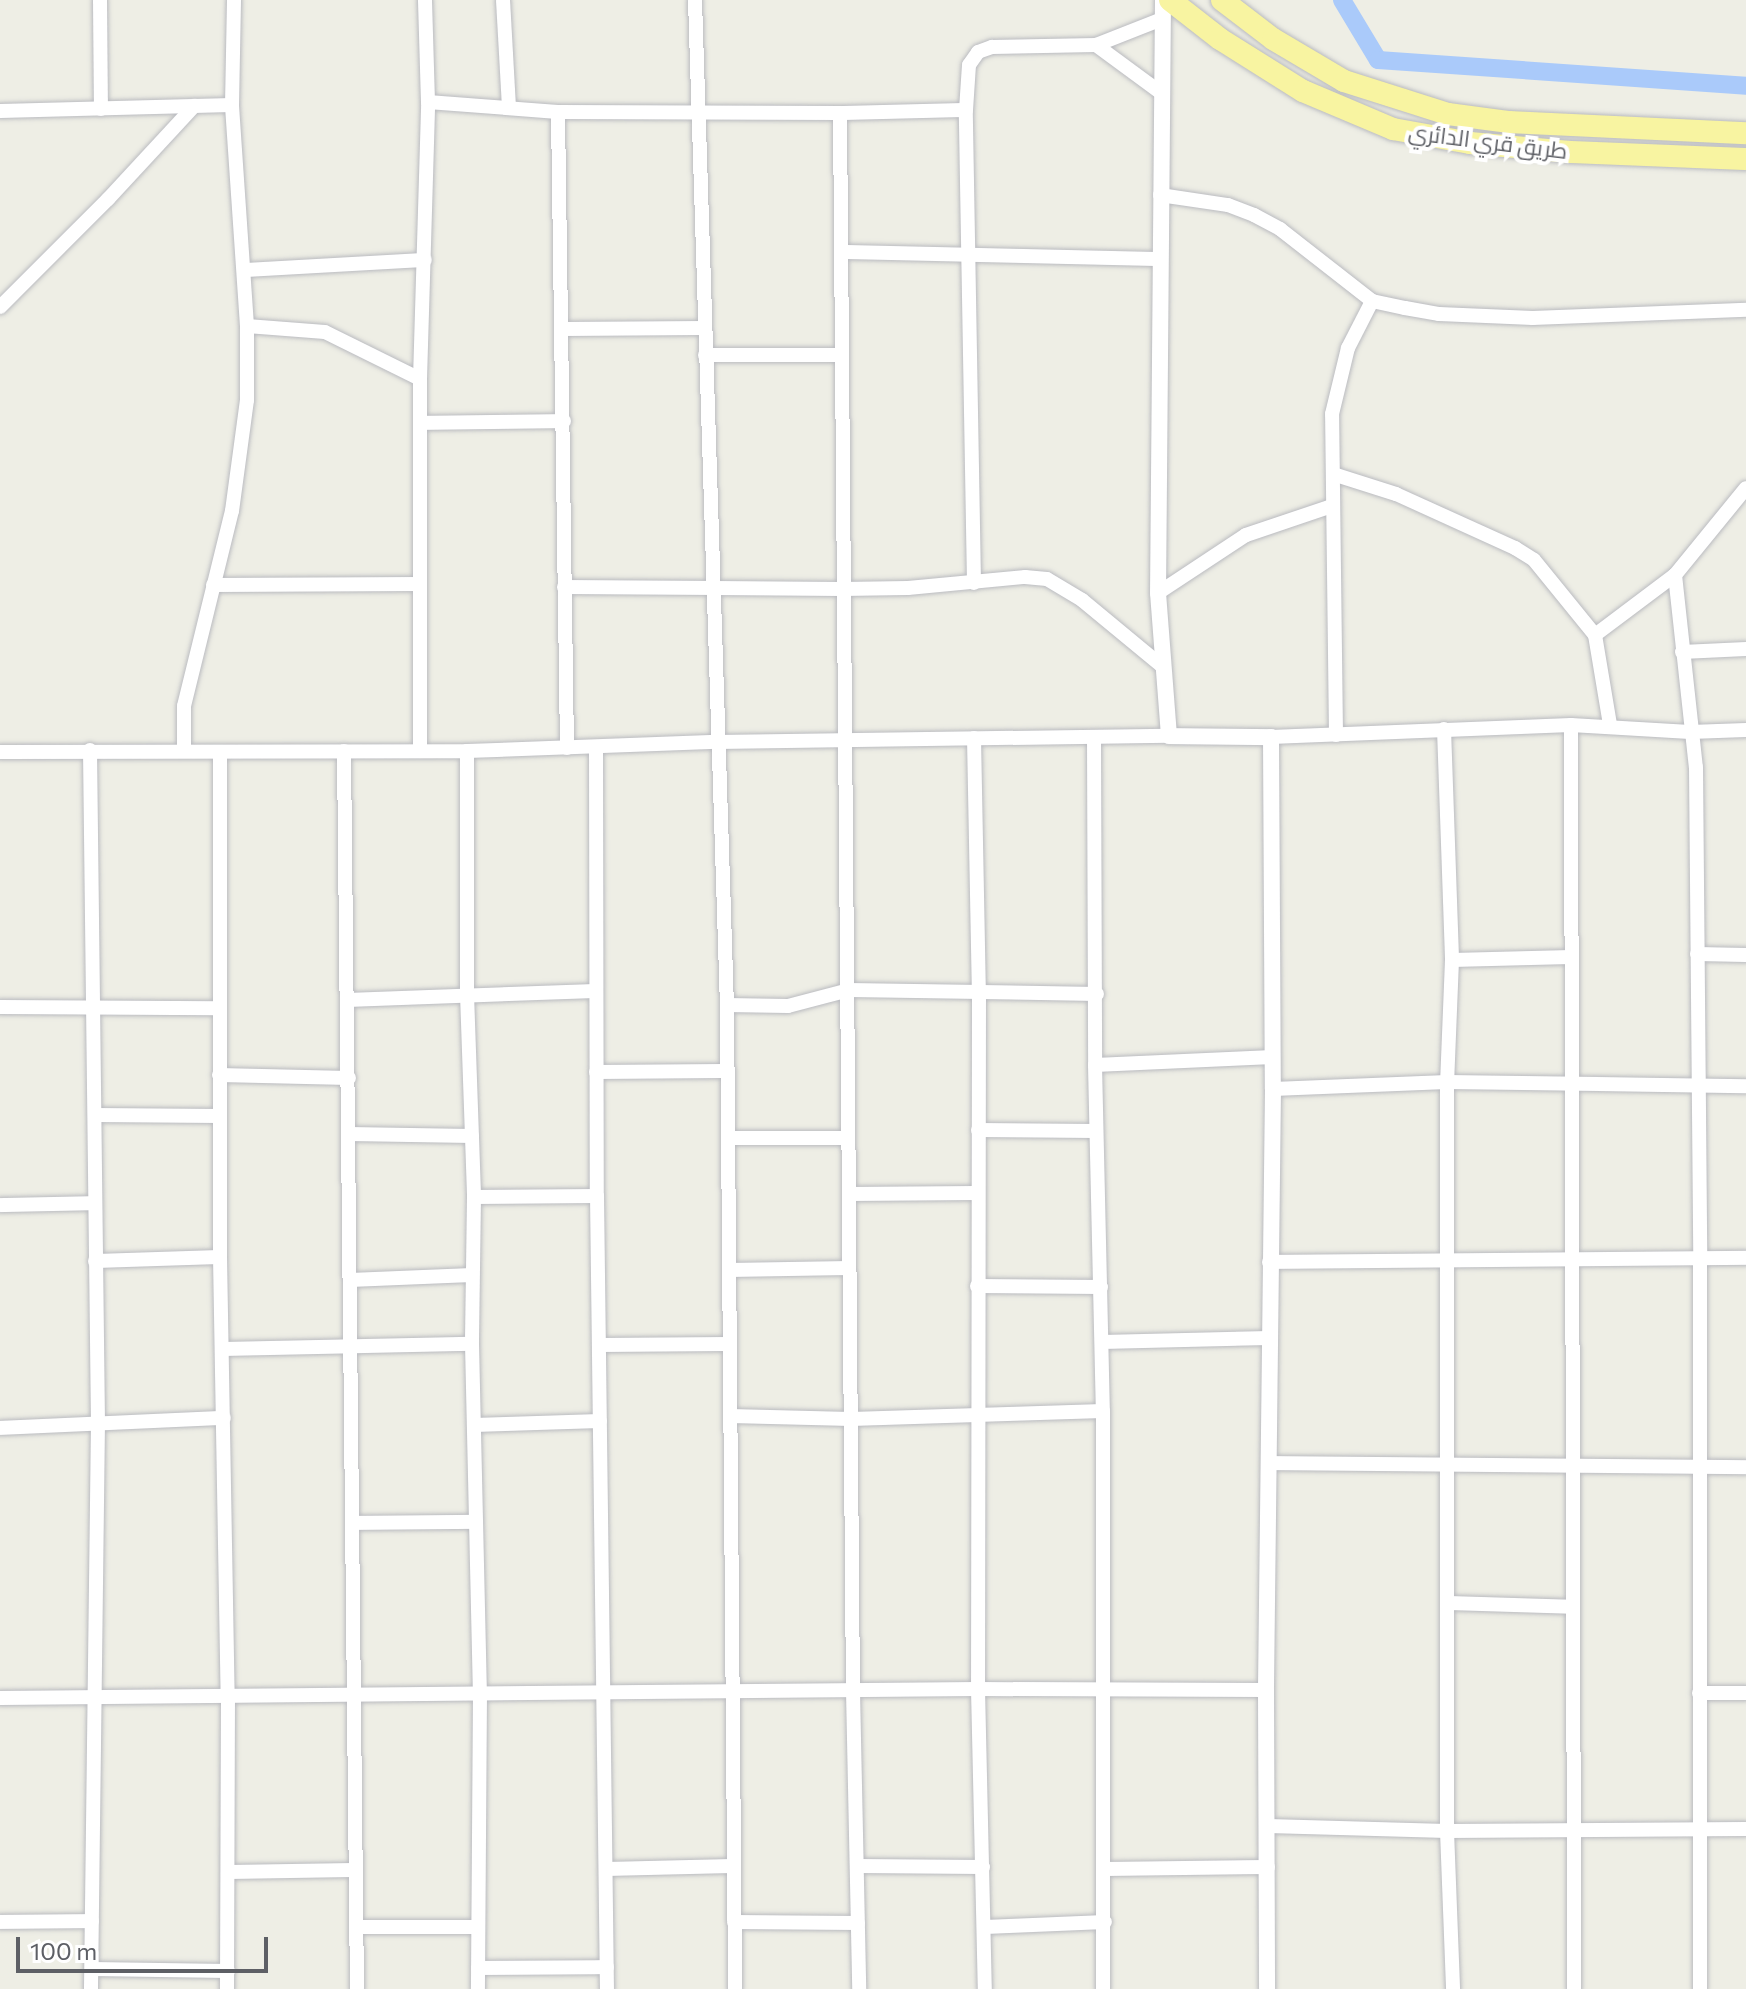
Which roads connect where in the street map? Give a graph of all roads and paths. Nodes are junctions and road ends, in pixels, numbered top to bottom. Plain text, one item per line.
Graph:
1 (100, 0) edge
2 (234, 0) edge
3 (425, 0) edge
4 (503, 0) edge
5 (695, 0) edge
6 (1163, 0) edge
7 (1222, 0) edge
8 (1166, 10) edge
9 (1096, 45) junction
10 (1161, 93) junction
11 (428, 102) junction
12 (232, 105) junction
13 (194, 106) junction
14 (509, 107) junction
15 (101, 109) junction
16 (966, 110) junction
17 (0, 111) edge
18 (558, 112) junction
19 (840, 113) junction
20 (697, 115) junction
21 (1746, 133) edge
22 (1746, 159) edge
23 (1160, 195) junction
24 (843, 252) junction
25 (968, 255) junction
26 (1160, 259) junction
27 (425, 260) junction
28 (244, 270) junction
29 (1372, 301) junction
30 (0, 307) edge
31 (1746, 310) edge
32 (247, 326) junction
33 (704, 328) junction
34 (563, 329) junction
35 (705, 355) junction
36 (841, 355) junction
37 (420, 379) junction
38 (564, 421) junction
39 (420, 423) junction
40 (1333, 474) junction
41 (1746, 488) edge
42 (1332, 506) junction
43 (1675, 575) junction
44 (974, 583) junction
45 (420, 584) junction
46 (213, 585) junction
47 (714, 586) junction
48 (564, 587) junction
49 (842, 589) junction
50 (1158, 593) junction
51 (1595, 635) junction
52 (1746, 649) edge
53 (1682, 652) junction
54 (1163, 667) junction
55 (1571, 725) junction
56 (1610, 725) junction
57 (1444, 729) junction
58 (1746, 730) edge
59 (1690, 732) junction
60 (1336, 735) junction
61 (1169, 736) junction
62 (1094, 737) junction
63 (1271, 737) junction
64 (974, 738) junction
65 (844, 741) junction
66 (717, 742) junction
67 (567, 748) junction
68 (596, 748) junction
69 (90, 750) junction
70 (184, 751) junction
71 (344, 751) junction
72 (420, 751) junction
73 (467, 751) junction
74 (0, 752) edge
75 (220, 752) junction
76 (1697, 954) junction
77 (1746, 955) edge
78 (1571, 957) junction
79 (1452, 960) junction
80 (849, 990) junction
81 (595, 991) junction
82 (979, 993) junction
83 (467, 994) junction
84 (1097, 994) junction
85 (347, 1000) junction
86 (727, 1005) junction
87 (94, 1006) junction
88 (0, 1007) edge
89 (219, 1008) junction
90 (1273, 1057) junction
91 (1095, 1065) junction
92 (726, 1071) junction
93 (596, 1072) junction
94 (219, 1075) junction
95 (349, 1078) junction
96 (1447, 1082) junction
97 (1696, 1084) junction
98 (1574, 1085) junction
99 (1746, 1086) edge
100 (1273, 1089) junction
101 (95, 1115) junction
102 (219, 1116) junction
103 (978, 1130) junction
104 (1096, 1131) junction
105 (349, 1134) junction
106 (472, 1136) junction
107 (728, 1138) junction
108 (847, 1138) junction
109 (976, 1193) junction
110 (849, 1194) junction
111 (597, 1196) junction
112 (474, 1197) junction
113 (94, 1203) junction
114 (0, 1205) edge
115 (220, 1257) junction
116 (1700, 1258) junction
117 (1746, 1258) edge
118 (95, 1261) junction
119 (1269, 1262) junction
120 (1448, 1262) junction
121 (1575, 1262) junction
122 (849, 1268) junction
123 (729, 1270) junction
124 (472, 1275) junction
125 (350, 1280) junction
126 (977, 1286) junction
127 (1101, 1287) junction
128 (1269, 1338) junction
129 (1102, 1342) junction
130 (472, 1344) junction
131 (729, 1344) junction
132 (600, 1345) junction
133 (352, 1347) junction
134 (223, 1349) junction
135 (1103, 1411) junction
136 (730, 1416) junction
137 (978, 1417) junction
138 (224, 1418) junction
139 (851, 1419) junction
140 (600, 1421) junction
141 (98, 1422) junction
142 (474, 1425) junction
143 (0, 1428) edge
144 (1269, 1463) junction
145 (1448, 1464) junction
146 (1570, 1465) junction
147 (1700, 1465) junction
148 (1746, 1467) edge
149 (476, 1522) junction
150 (352, 1523) junction
151 (1448, 1603) junction
152 (1572, 1607) junction
153 (978, 1689) junction
154 (1101, 1690) junction
155 (1266, 1690) junction
156 (853, 1691) junction
157 (731, 1692) junction
158 (480, 1693) junction
159 (602, 1693) junction
160 (1699, 1693) junction
161 (1746, 1693) edge
162 (353, 1695) junction
163 (228, 1696) junction
164 (0, 1698) edge
165 (95, 1698) junction
166 (1268, 1826) junction
167 (1574, 1829) junction
168 (1746, 1829) edge
169 (1700, 1830) junction
170 (1447, 1831) junction
171 (732, 1866) junction
172 (857, 1866) junction
173 (983, 1867) junction
174 (1268, 1867) junction
175 (606, 1869) junction
176 (1105, 1869) junction
177 (353, 1870) junction
178 (229, 1872) junction
179 (92, 1921) junction
180 (0, 1922) edge
181 (734, 1922) junction
182 (1105, 1922) junction
183 (858, 1923) junction
184 (357, 1927) junction
185 (477, 1927) junction
186 (985, 1927) junction
187 (607, 1967) junction
188 (478, 1968) junction
189 (92, 1969) junction
190 (228, 1971) junction
191 (91, 1989) edge
192 (227, 1989) edge
193 (357, 1989) edge
194 (478, 1989) edge
195 (607, 1989) edge
196 (735, 1989) edge
197 (859, 1989) edge
198 (985, 1989) edge
199 (1103, 1989) edge
200 (1267, 1989) edge
201 (1453, 1989) edge
202 (1574, 1989) edge
203 (1700, 1989) edge

1 - 15 street
2 - 12 street
3 - 11 street
4 - 14 street
5 - 20 street
6 - 8 street
7 - 21 highway
8 - 9 street
8 - 10 street
8 - 22 highway, طريق قري الدائري
9 - 10 street
9 - 16 street
10 - 23 street
11 - 14 street
11 - 27 street
12 - 13 street
12 - 28 street
13 - 15 street
13 - 30 street
14 - 18 street
15 - 17 street
16 - 19 street
16 - 25 street
18 - 20 street
18 - 34 street
19 - 20 street
19 - 24 street
20 - 33 street
23 - 26 street
23 - 29 street
24 - 25 street
24 - 36 street
25 - 26 street
25 - 44 street
26 - 50 street
27 - 28 street
27 - 37 street
28 - 32 street
29 - 31 street
29 - 40 street
32 - 37 street
32 - 46 street
33 - 34 street
33 - 35 street
34 - 38 street
35 - 36 street
35 - 47 street
36 - 49 street
37 - 39 street
38 - 39 street
38 - 48 street
39 - 45 street
40 - 42 street
40 - 51 street
41 - 43 street
42 - 50 street
42 - 60 street
43 - 51 street
43 - 53 street
44 - 49 street
44 - 54 street
45 - 46 street
45 - 72 street
46 - 70 street
47 - 48 street
47 - 49 street
47 - 66 street
48 - 67 street
49 - 65 street
50 - 54 street
51 - 56 street
52 - 53 street
53 - 59 street
54 - 61 street
55 - 56 street
55 - 57 street
55 - 78 street
56 - 59 street
57 - 60 street
57 - 79 street
58 - 59 street
59 - 76 street
60 - 63 street
61 - 62 street
61 - 63 street
62 - 64 street
62 - 84 street
63 - 90 street
64 - 65 street
64 - 82 street
65 - 66 street
65 - 80 street
66 - 68 street
66 - 86 street
67 - 68 street
67 - 73 street
68 - 81 street
69 - 70 street
69 - 74 street
69 - 87 street
70 - 75 street
71 - 72 street
71 - 75 street
71 - 85 street
72 - 73 street
73 - 83 street
75 - 89 street
76 - 77 street
76 - 97 street
78 - 79 street
78 - 98 street
79 - 96 street
80 - 82 street
80 - 86 street
80 - 108 street
81 - 83 street
81 - 93 street
82 - 84 street
82 - 103 street
83 - 85 street
83 - 106 street
84 - 91 street
85 - 95 street
86 - 92 street
87 - 88 street
87 - 89 street
87 - 101 street
89 - 94 street
90 - 91 street
90 - 100 street
91 - 104 street
92 - 93 street
92 - 107 street
93 - 111 street
94 - 95 street
94 - 102 street
95 - 105 street
96 - 98 street
96 - 100 street
96 - 120 street
97 - 98 street
97 - 99 street
97 - 116 street
98 - 121 street
100 - 119 street
101 - 102 street
101 - 113 street
102 - 115 street
103 - 104 street
103 - 109 street
104 - 127 street
105 - 106 street
105 - 125 street
106 - 112 street
107 - 108 street
107 - 123 street
108 - 110 street
109 - 110 street
109 - 126 street
110 - 122 street
111 - 112 street
111 - 132 street
112 - 124 street
113 - 114 street
113 - 118 street
115 - 118 street
115 - 134 street
116 - 117 street
116 - 121 street
116 - 147 street
118 - 141 street
119 - 120 street
119 - 128 street
120 - 121 street
120 - 145 street
121 - 146 street
122 - 123 street
122 - 139 street
123 - 131 street
124 - 125 street
124 - 130 street
125 - 133 street
126 - 127 street
126 - 137 street
127 - 129 street
128 - 129 street
128 - 144 street
129 - 135 street
130 - 133 street
130 - 142 street
131 - 132 street
131 - 136 street
132 - 140 street
133 - 134 street
133 - 150 street
134 - 138 street
135 - 137 street
135 - 154 street
136 - 139 street
136 - 157 street
137 - 139 street
137 - 153 street
138 - 141 street
138 - 163 street
139 - 156 street
140 - 142 street
140 - 159 street
141 - 143 street
141 - 165 street
142 - 149 street
144 - 145 street
144 - 155 street
145 - 146 street
145 - 151 street
146 - 147 street
146 - 152 street
147 - 148 street
147 - 160 street
149 - 150 street
149 - 158 street
150 - 162 street
151 - 152 street
151 - 170 street
152 - 167 street
153 - 154 street
153 - 156 street
153 - 173 street
154 - 155 street
154 - 176 street
155 - 166 street
156 - 157 street
156 - 172 street
157 - 159 street
157 - 171 street
158 - 159 street
158 - 162 street
158 - 185 street
159 - 175 street
160 - 161 street
160 - 169 street
162 - 163 street
162 - 177 street
163 - 165 street
163 - 178 street
164 - 165 street
165 - 179 street
166 - 170 street
166 - 174 street
167 - 169 street
167 - 170 street
167 - 202 street
168 - 169 street
169 - 203 street
170 - 201 street
171 - 175 street
171 - 181 street
172 - 173 street
172 - 183 street
173 - 186 street
174 - 176 street
174 - 200 street
175 - 187 street
176 - 182 street
177 - 178 street
177 - 184 street
178 - 190 street
179 - 180 street
179 - 189 street
181 - 183 street
181 - 196 street
182 - 186 street
182 - 199 street
183 - 197 street
184 - 185 street
184 - 193 street
185 - 188 street
186 - 198 street
187 - 188 street
187 - 195 street
188 - 194 street
189 - 190 street
189 - 191 street
190 - 192 street

